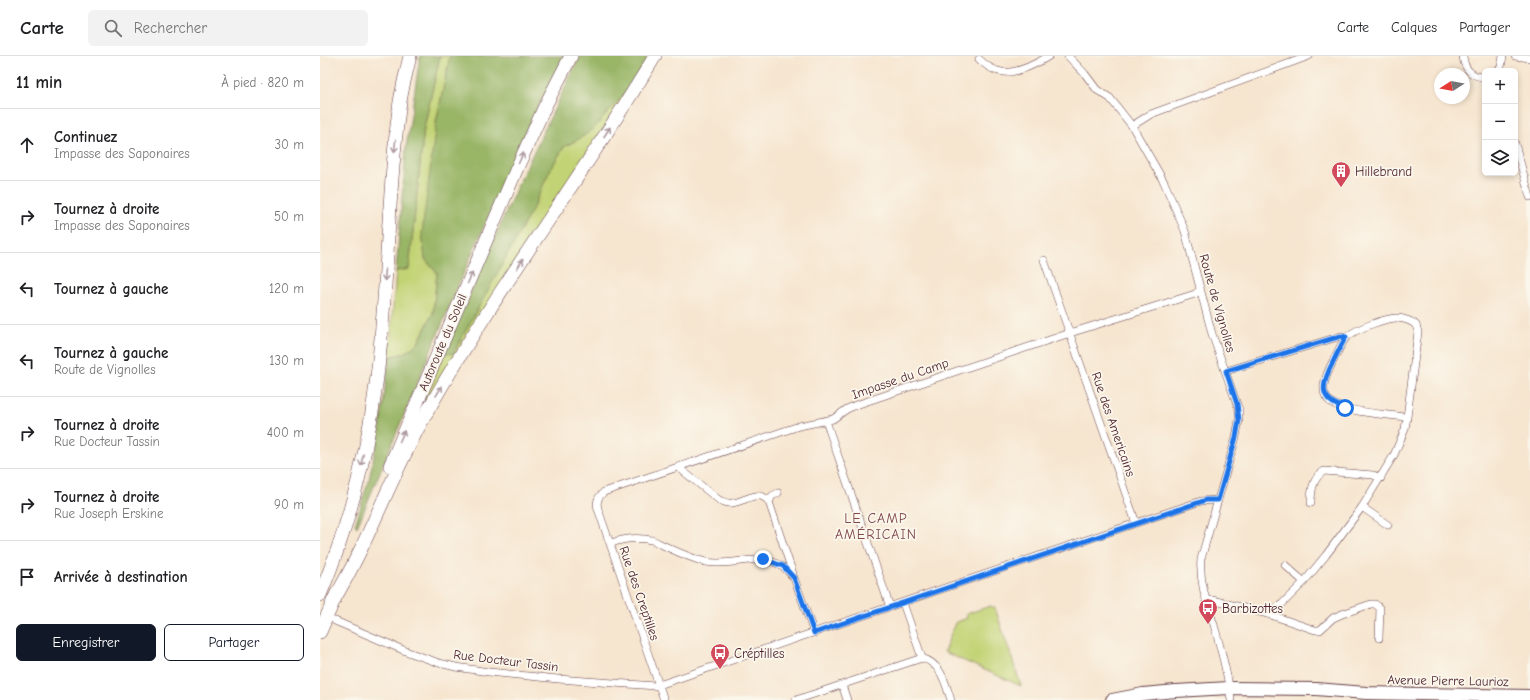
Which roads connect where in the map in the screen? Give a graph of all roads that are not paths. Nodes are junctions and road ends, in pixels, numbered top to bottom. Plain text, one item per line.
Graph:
1 (402, 56) edge
2 (410, 56) edge
3 (571, 56) edge
4 (655, 56) edge
5 (1049, 56) edge
6 (1068, 56) edge
7 (1309, 56) edge
8 (1463, 56) edge
9 (1503, 56) edge
10 (1515, 56) edge
11 (1530, 58) edge
12 (979, 59) dead end
13 (1500, 68) edge
14 (1482, 77) edge
15 (399, 107) junction
16 (1133, 128) junction
17 (1518, 155) edge
18 (1530, 197) edge
19 (1044, 260) dead end
20 (1200, 290) junction
21 (1070, 333) junction
22 (1346, 337) junction
23 (1226, 371) junction
24 (1407, 417) junction
25 (826, 421) junction
26 (678, 467) junction
27 (1381, 478) junction
28 (778, 493) dead end
29 (1218, 500) junction
30 (769, 502) junction
31 (1311, 503) dead end
32 (1362, 507) junction
33 (598, 509) joint
34 (1136, 523) junction
35 (1388, 525) dead end
36 (611, 543) junction
37 (1285, 565) dead end
38 (794, 578) junction
39 (1304, 582) junction
40 (320, 595) edge
41 (333, 601) junction
42 (1206, 601) junction
43 (903, 603) junction
44 (890, 607) junction
45 (1268, 614) junction
46 (334, 620) dead end
47 (320, 632) edge
48 (814, 633) junction
49 (1379, 638) dead end
50 (922, 658) junction
51 (659, 685) junction
52 (842, 685) junction
53 (1230, 694) edge
54 (1530, 696) edge
55 (664, 700) edge
56 (796, 700) edge
57 (847, 700) edge
58 (951, 700) edge
59 (1112, 700) edge
60 (1163, 700) edge

1 - 15 highway
2 - 15 highway
41 -> 3 highway, Autoroute du Soleil
41 -> 4 highway
5 - 12 street
6 - 16 street, Route de Vignolles
7 - 16 street
8 - 14 street
9 - 13 street
10 - 11 street
15 -> 40 highway
16 - 20 street, Route de Vignolles
17 - 18 street
19 - 21 street, Rue des Americains
20 - 21 street, Impasse du Camp
20 - 23 street, Route de Vignolles
21 - 25 street, Impasse du Camp
21 - 34 street, Rue des Americains
22 - 23 street
22 - 24 street
22 - 24 street
23 - 29 street, Route de Vignolles
24 - 27 street
25 - 26 street, Impasse du Camp
25 - 44 street
26 - 30 street
26 - 33 street, Impasse du Camp
27 - 31 street
27 - 32 street
28 - 30 street
29 - 34 street, Rue Docteur Tassin
29 - 42 street, Route de Vignolles
30 - 38 street
32 - 35 street
32 - 39 street
33 - 36 street, Rue des Creptilles
34 - 43 street, Rue Docteur Tassin
36 - 38 street
36 - 51 street, Rue des Creptilles
37 - 39 street
38 - 48 street
39 - 45 street
41 - 47 highway, Autoroute du Soleil
42 - 45 street
42 - 53 street, Route de Vignolles
43 - 44 street, Rue Docteur Tassin
43 - 50 street
44 - 48 street, Rue Docteur Tassin
45 - 49 street
46 - 51 street, Rue Docteur Tassin
48 - 51 street, Rue Docteur Tassin
50 - 52 street
50 - 58 street
51 - 55 street
52 - 56 street
52 - 57 street
53 - 54 main road, Avenue Pierre Laurioz
53 - 59 main road
53 - 60 main road

